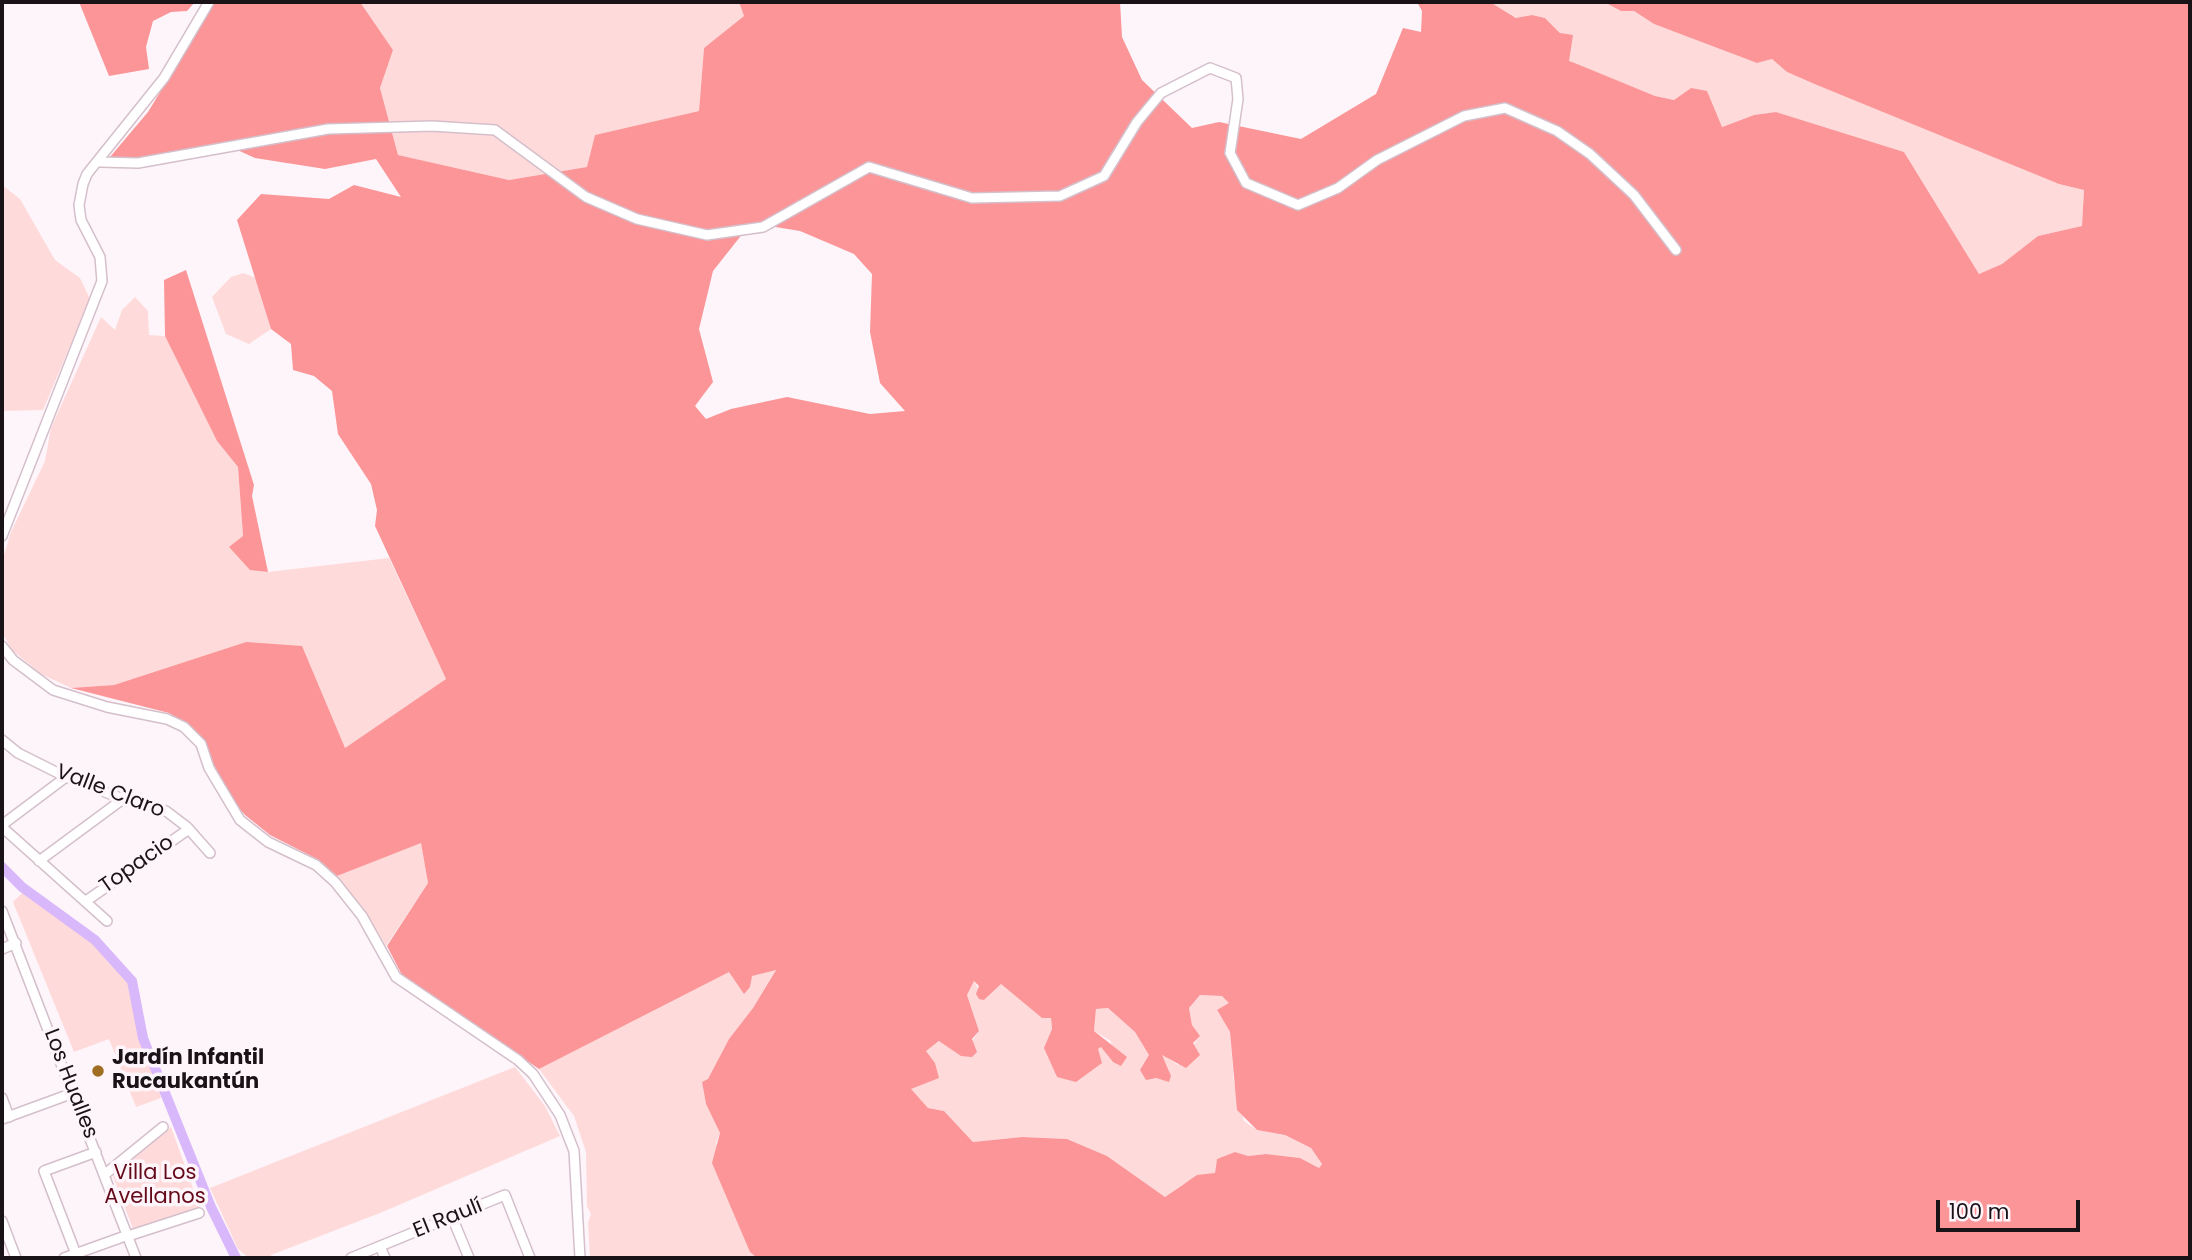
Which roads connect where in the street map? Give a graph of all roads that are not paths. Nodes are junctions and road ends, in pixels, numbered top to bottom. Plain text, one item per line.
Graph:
1 (209, 2) edge
2 (100, 162) junction
3 (1676, 250) dead end
4 (2, 536) edge
5 (2, 646) edge
6 (2, 740) edge
7 (66, 777) junction
8 (123, 799) junction
9 (2, 826) edge
10 (189, 829) junction
11 (210, 853) dead end
12 (39, 860) junction
13 (86, 901) junction
14 (2, 911) edge
15 (107, 920) dead end
16 (16, 943) junction
17 (2, 949) edge
18 (73, 1093) junction
19 (2, 1098) edge
20 (6, 1118) edge
21 (163, 1127) dead end
22 (96, 1152) junction
23 (104, 1175) junction
24 (199, 1213) dead end
25 (452, 1217) junction
26 (2, 1221) edge
27 (128, 1236) junction
28 (380, 1246) junction
29 (76, 1254) junction
30 (16, 1258) edge
31 (64, 1258) edge
32 (136, 1258) edge
33 (351, 1258) edge
34 (385, 1258) edge
35 (470, 1258) edge
36 (530, 1258) edge
37 (580, 1258) edge

1 - 2 street
2 - 3 street
2 - 4 street
5 - 37 street
6 - 7 street, Valle Claro
7 - 8 street, Valle Claro
7 - 9 street
8 - 10 street, Valle Claro
8 - 12 street
9 - 12 street
10 - 11 street, Valle Claro
10 - 13 street, Topacio
12 - 13 street
13 - 15 street
14 - 16 street, Los Hualles
16 - 17 street
16 - 18 street, Los Hualles
18 - 20 street
18 - 22 street, Los Hualles
19 - 20 street
21 - 23 street
22 - 23 street, Los Hualles
22 - 29 street
23 - 27 street, Los Hualles
24 - 27 street
25 - 28 street, El Raulí
25 - 35 street
25 - 36 street, El Raulí
26 - 30 street
27 - 29 street
27 - 32 street, Los Hualles
28 - 33 street, El Raulí
28 - 34 street
29 - 31 street

